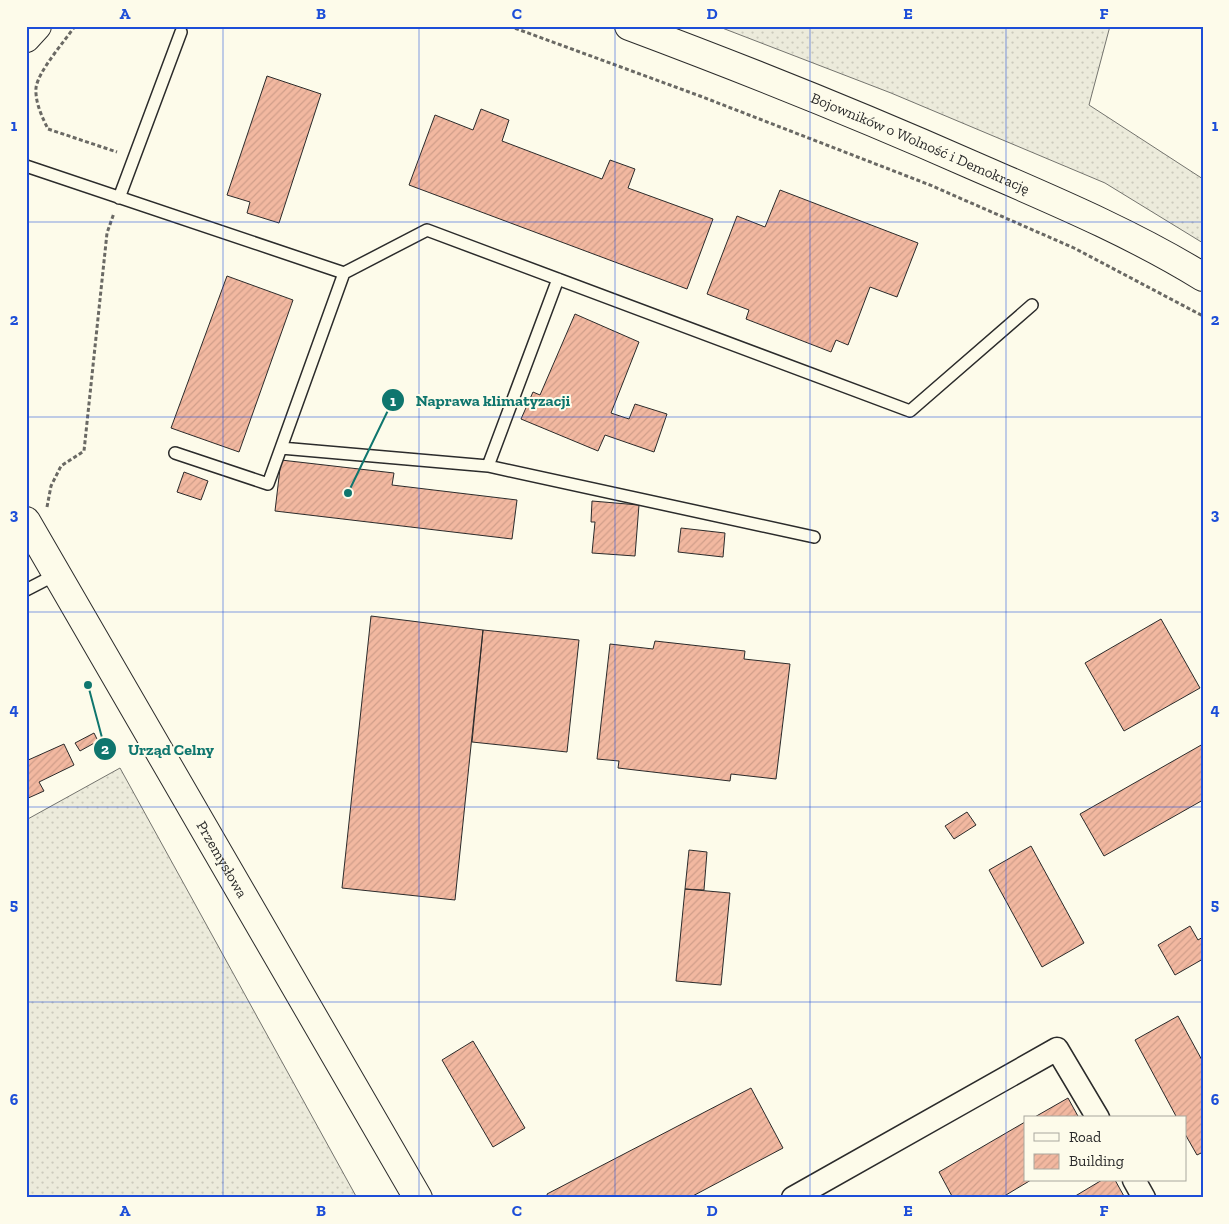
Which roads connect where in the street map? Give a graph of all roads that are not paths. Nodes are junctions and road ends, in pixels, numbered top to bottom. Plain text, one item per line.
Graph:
1 (37, 26) edge
2 (628, 26) edge
3 (181, 32) dead end
4 (26, 38) edge
5 (26, 166) edge
6 (119, 198) junction
7 (344, 273) junction
8 (1203, 277) edge
9 (558, 279) junction
10 (1032, 305) dead end
11 (281, 448) junction
12 (175, 453) dead end
13 (488, 466) junction
14 (36, 515) edge
15 (814, 537) dead end
16 (57, 574) junction
17 (26, 590) edge
18 (1097, 1116) edge
19 (1135, 1182) edge
20 (418, 1198) edge
21 (793, 1198) edge
22 (1144, 1198) edge

1 - 4 street
2 - 8 street, Bojowników o Wolność i Demokrację
3 - 6 lane
5 - 6 lane
6 - 7 lane
7 - 9 lane
7 - 11 lane
9 - 10 lane
9 - 13 lane
11 - 12 lane
11 - 13 lane
13 - 15 lane
14 - 16 street, Przemysłowa
16 - 17 lane
16 - 20 street, Przemysłowa
18 - 21 street
19 - 22 street

